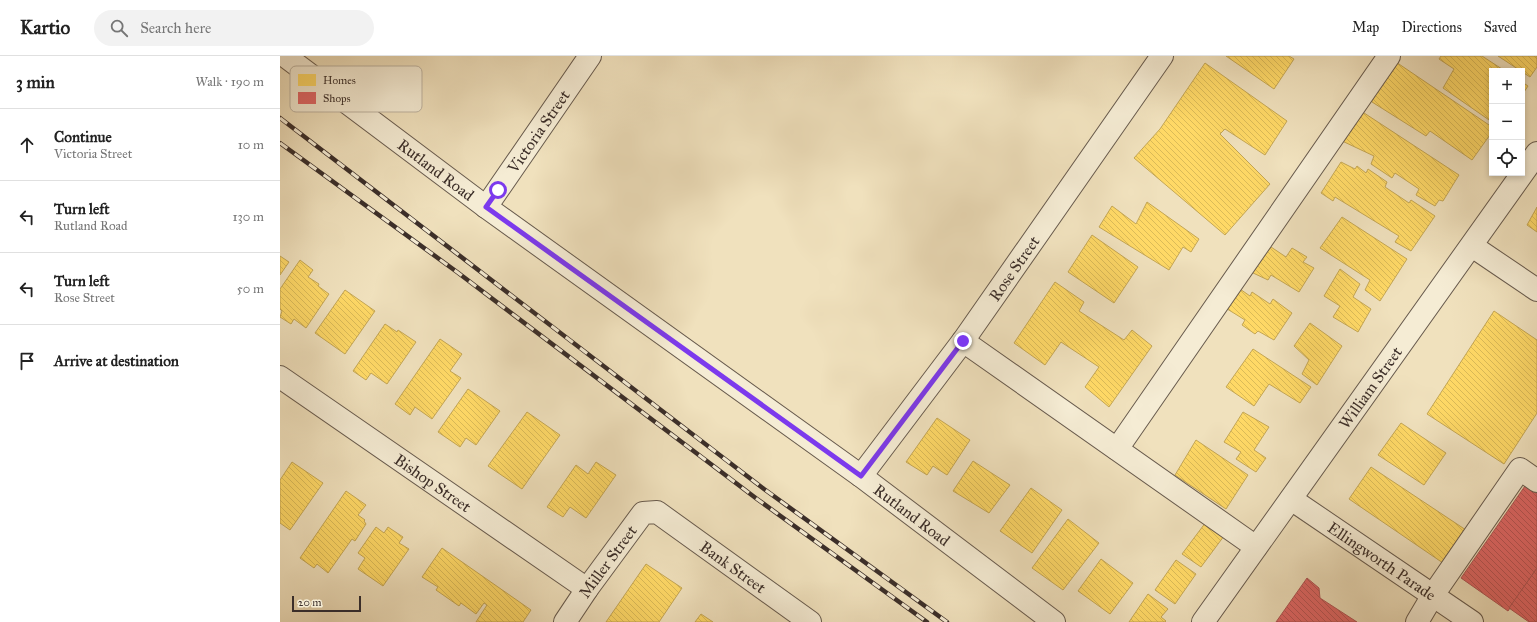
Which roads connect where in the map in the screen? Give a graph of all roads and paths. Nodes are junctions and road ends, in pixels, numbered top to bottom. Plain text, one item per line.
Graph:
1 (285, 56) edge
2 (590, 56) edge
3 (1162, 56) edge
4 (1389, 56) edge
5 (298, 66) edge
6 (360, 112) edge
7 (1537, 153) edge
8 (486, 207) junction
9 (1472, 246) junction
10 (1537, 290) edge
11 (963, 341) junction
12 (280, 376) edge
13 (1117, 449) junction
14 (861, 476) junction
15 (1537, 481) edge
16 (1291, 499) junction
17 (657, 512) joint
18 (1256, 547) junction
19 (587, 589) junction
20 (1433, 595) junction
21 (565, 622) edge
22 (810, 622) edge
23 (1054, 622) edge
24 (1203, 622) edge
25 (1417, 622) edge
26 (1472, 622) edge

1 - 5 street, Rutland Road
2 - 8 street, Victoria Street
3 - 11 street, Rose Street
4 - 13 street
6 - 8 street, Rutland Road
7 - 9 street, William Street
8 - 14 street, Rutland Road
9 - 10 street
9 - 16 street, William Street
11 - 13 street
11 - 14 street, Rose Street
12 - 19 street, Bishop Street
13 - 18 street
14 - 23 street, Rutland Road
15 - 20 street
16 - 18 street, William Street
16 - 20 street, Ellingworth Parade
17 - 19 street, Miller Street
17 - 22 street, Bank Street
18 - 24 street, William Street
19 - 21 street, Miller Street
20 - 25 street
20 - 26 street, Ellingworth Parade

